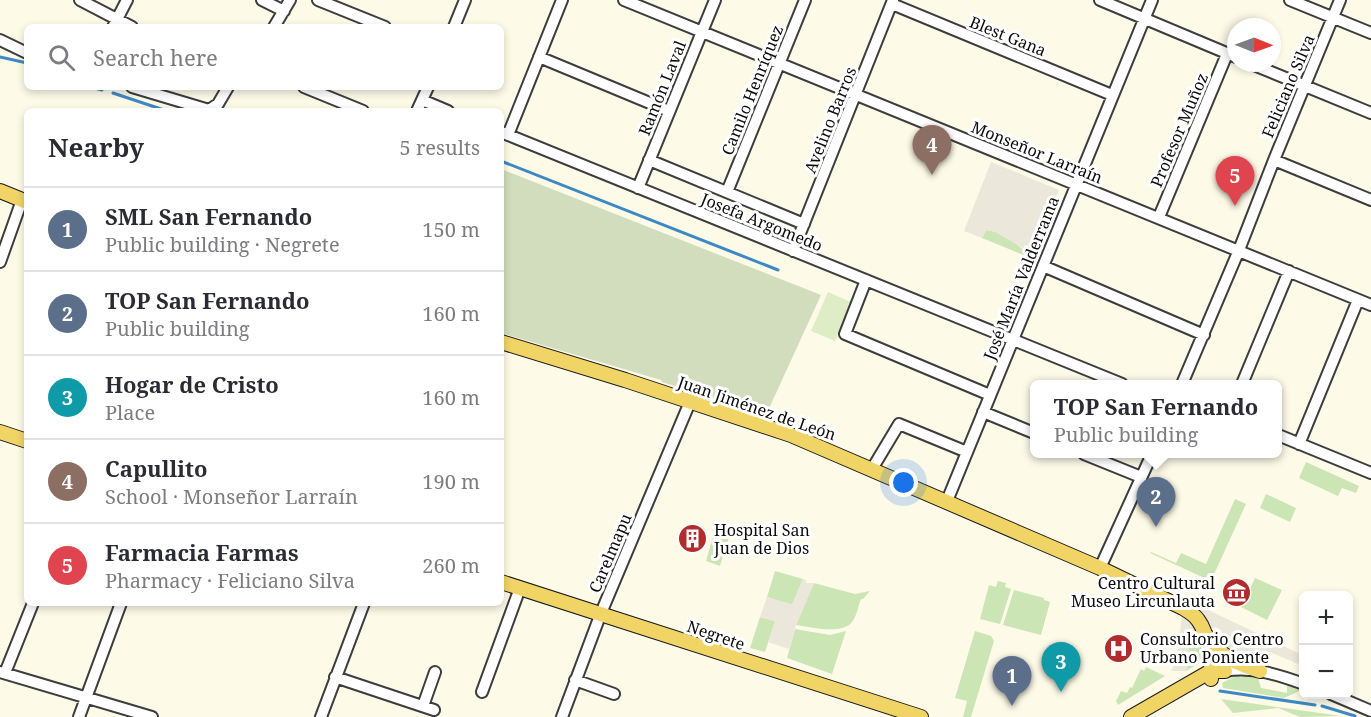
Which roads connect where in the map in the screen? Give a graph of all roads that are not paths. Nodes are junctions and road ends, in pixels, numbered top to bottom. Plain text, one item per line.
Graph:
1 (80, 0) edge
2 (127, 0) edge
3 (262, 0) edge
4 (290, 0) edge
5 (318, 0) edge
6 (465, 0) edge
7 (562, 0) edge
8 (624, 0) edge
9 (715, 0) edge
10 (805, 0) edge
11 (1100, 0) edge
12 (1152, 0) edge
13 (1290, 0) edge
14 (1340, 0) edge
15 (893, 2) edge
16 (284, 11) junction
17 (1144, 18) junction
18 (1333, 18) junction
19 (115, 23) edge
20 (276, 24) edge
21 (378, 24) edge
22 (454, 24) edge
23 (702, 32) junction
24 (1371, 33) edge
25 (0, 40) edge
26 (24, 52) edge
27 (1227, 54) edge
28 (539, 57) junction
29 (779, 63) junction
30 (1227, 67) edge
31 (1271, 72) edge
32 (1304, 86) junction
33 (142, 90) edge
34 (226, 90) edge
35 (311, 90) edge
36 (427, 90) edge
37 (857, 94) junction
38 (1112, 95) junction
39 (420, 106) edge
40 (200, 108) edge
41 (215, 108) edge
42 (356, 108) edge
43 (669, 111) junction
44 (1371, 113) edge
45 (504, 134) edge
46 (649, 160) junction
47 (1274, 160) junction
48 (1076, 183) junction
49 (638, 188) junction
50 (0, 192) edge
51 (727, 192) junction
52 (1371, 200) edge
53 (24, 201) edge
54 (1159, 217) junction
55 (804, 224) junction
56 (1239, 250) junction
57 (793, 251) junction
58 (0, 262) edge
59 (1043, 266) junction
60 (1289, 271) junction
61 (866, 280) junction
62 (1358, 300) junction
63 (1371, 305) edge
64 (1204, 335) junction
65 (1012, 340) junction
66 (504, 343) edge
67 (1112, 380) edge
68 (1184, 380) edge
69 (1244, 380) edge
70 (990, 395) junction
71 (690, 402) junction
72 (983, 412) junction
73 (1030, 431) edge
74 (0, 432) edge
75 (1282, 437) edge
76 (24, 440) edge
77 (1299, 444) junction
78 (967, 452) junction
79 (1096, 458) edge
80 (1150, 458) edge
81 (872, 469) junction
82 (1371, 473) edge
83 (1141, 477) junction
84 (946, 501) junction
85 (1100, 568) junction
86 (504, 583) edge
87 (520, 588) junction
88 (32, 606) edge
89 (121, 606) edge
90 (363, 606) edge
91 (601, 613) junction
92 (1202, 627) junction
93 (1260, 671) junction
94 (2, 672) edge
95 (435, 672) dead end
96 (1216, 674) junction
97 (335, 677) junction
98 (575, 680) junction
99 (1299, 683) edge
100 (482, 692) dead end
101 (614, 694) dead end
102 (86, 698) junction
103 (1343, 699) edge
104 (1371, 711) edge
105 (79, 717) edge
106 (152, 717) edge
107 (321, 717) edge
108 (562, 717) edge
109 (921, 717) edge
110 (1131, 717) edge
111 (1147, 717) edge

1 - 19 street
2 - 19 street
3 - 16 street
4 - 16 street
5 - 21 street
6 - 22 street
7 - 28 street
8 - 23 street, Monseñor Larraín
9 - 23 street, Ramón Laval
10 - 29 street, Camilo Henríquez
11 - 17 street
12 - 17 street, José María Valderrama
13 - 18 street
14 - 18 street, Feliciano Silva
15 - 37 street, Avelino Barros
15 - 38 street, Blest Gana
16 - 20 street
17 - 27 street
17 - 38 street, José María Valderrama
18 - 24 street
18 - 32 street, Feliciano Silva
23 - 29 street, Monseñor Larraín
23 - 43 street, Ramón Laval
25 - 26 street
28 - 43 street
28 - 45 street
29 - 37 street, Monseñor Larraín
29 - 51 street, Camilo Henríquez
30 - 54 street, Profesor Muñoz
31 - 32 street
32 - 44 street
32 - 47 street, Feliciano Silva
33 - 40 street
34 - 41 street
35 - 42 street
36 - 39 street
37 - 48 street, Monseñor Larraín
37 - 55 street, Avelino Barros
38 - 48 street, José María Valderrama
43 - 46 street, Ramón Laval
45 - 49 street, Josefa Argomedo
46 - 49 street, Ramón Laval
46 - 51 street
47 - 52 street
47 - 56 street, Feliciano Silva
48 - 54 street, Monseñor Larraín
48 - 59 street, José María Valderrama
49 - 57 street, Josefa Argomedo
50 - 53 main road
51 - 55 street
53 - 58 street
54 - 56 street, Monseñor Larraín
55 - 57 street, Avelino Barros
56 - 60 street, Monseñor Larraín
56 - 64 street, Feliciano Silva
57 - 61 street, Josefa Argomedo
59 - 64 street
59 - 65 street, José María Valderrama
60 - 62 street, Monseñor Larraín
60 - 69 street
61 - 65 street, Josefa Argomedo
61 - 70 street
62 - 63 street, Monseñor Larraín
62 - 77 street
64 - 68 street, Feliciano Silva
65 - 67 street, Josefa Argomedo
65 - 70 street, José María Valderrama
66 - 71 main road, Juan Jiménez de León
70 - 72 street, José María Valderrama
71 - 81 main road, Juan Jiménez de León
71 - 91 street, Carelmapu
72 - 73 street
72 - 78 street, José María Valderrama
74 - 76 main road
75 - 77 street
77 - 82 street
78 - 81 street
78 - 84 street, José María Valderrama
79 - 83 street
80 - 83 street
81 - 84 main road, Juan Jiménez de León
83 - 85 street
84 - 85 main road, Juan Jiménez de León
85 - 92 main road, Juan Jiménez de León
86 - 87 main road, Negrete
87 - 91 main road, Negrete
87 - 100 street
88 - 94 street
89 - 102 street
90 - 97 street
91 - 98 street, Carelmapu
91 - 109 main road, Negrete
92 - 93 main road, Juan Jiménez de León
92 - 96 main road
93 - 96 street
93 - 99 street
94 - 102 street
95 - 97 street
96 - 110 main road
96 - 111 main road
97 - 107 street
98 - 101 street
98 - 108 street, Carelmapu
102 - 105 street
102 - 106 street
103 - 104 street

